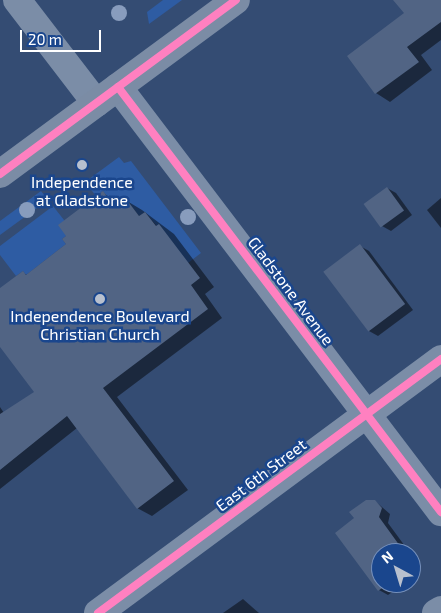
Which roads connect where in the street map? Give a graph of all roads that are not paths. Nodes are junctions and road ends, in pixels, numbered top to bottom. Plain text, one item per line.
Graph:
1 (17, 0) edge
2 (236, 0) edge
3 (118, 87) junction
4 (96, 103) junction
5 (0, 174) edge
6 (441, 359) edge
7 (366, 414) junction
8 (441, 512) edge
9 (441, 610) edge
10 (98, 613) edge
11 (436, 613) edge

1 - 4 street
2 - 3 main road
3 - 4 main road
3 - 7 street, Gladstone Avenue
4 - 5 main road
6 - 7 street, East 6th Street
7 - 8 street, Gladstone Avenue
7 - 10 street, East 6th Street
9 - 11 street

